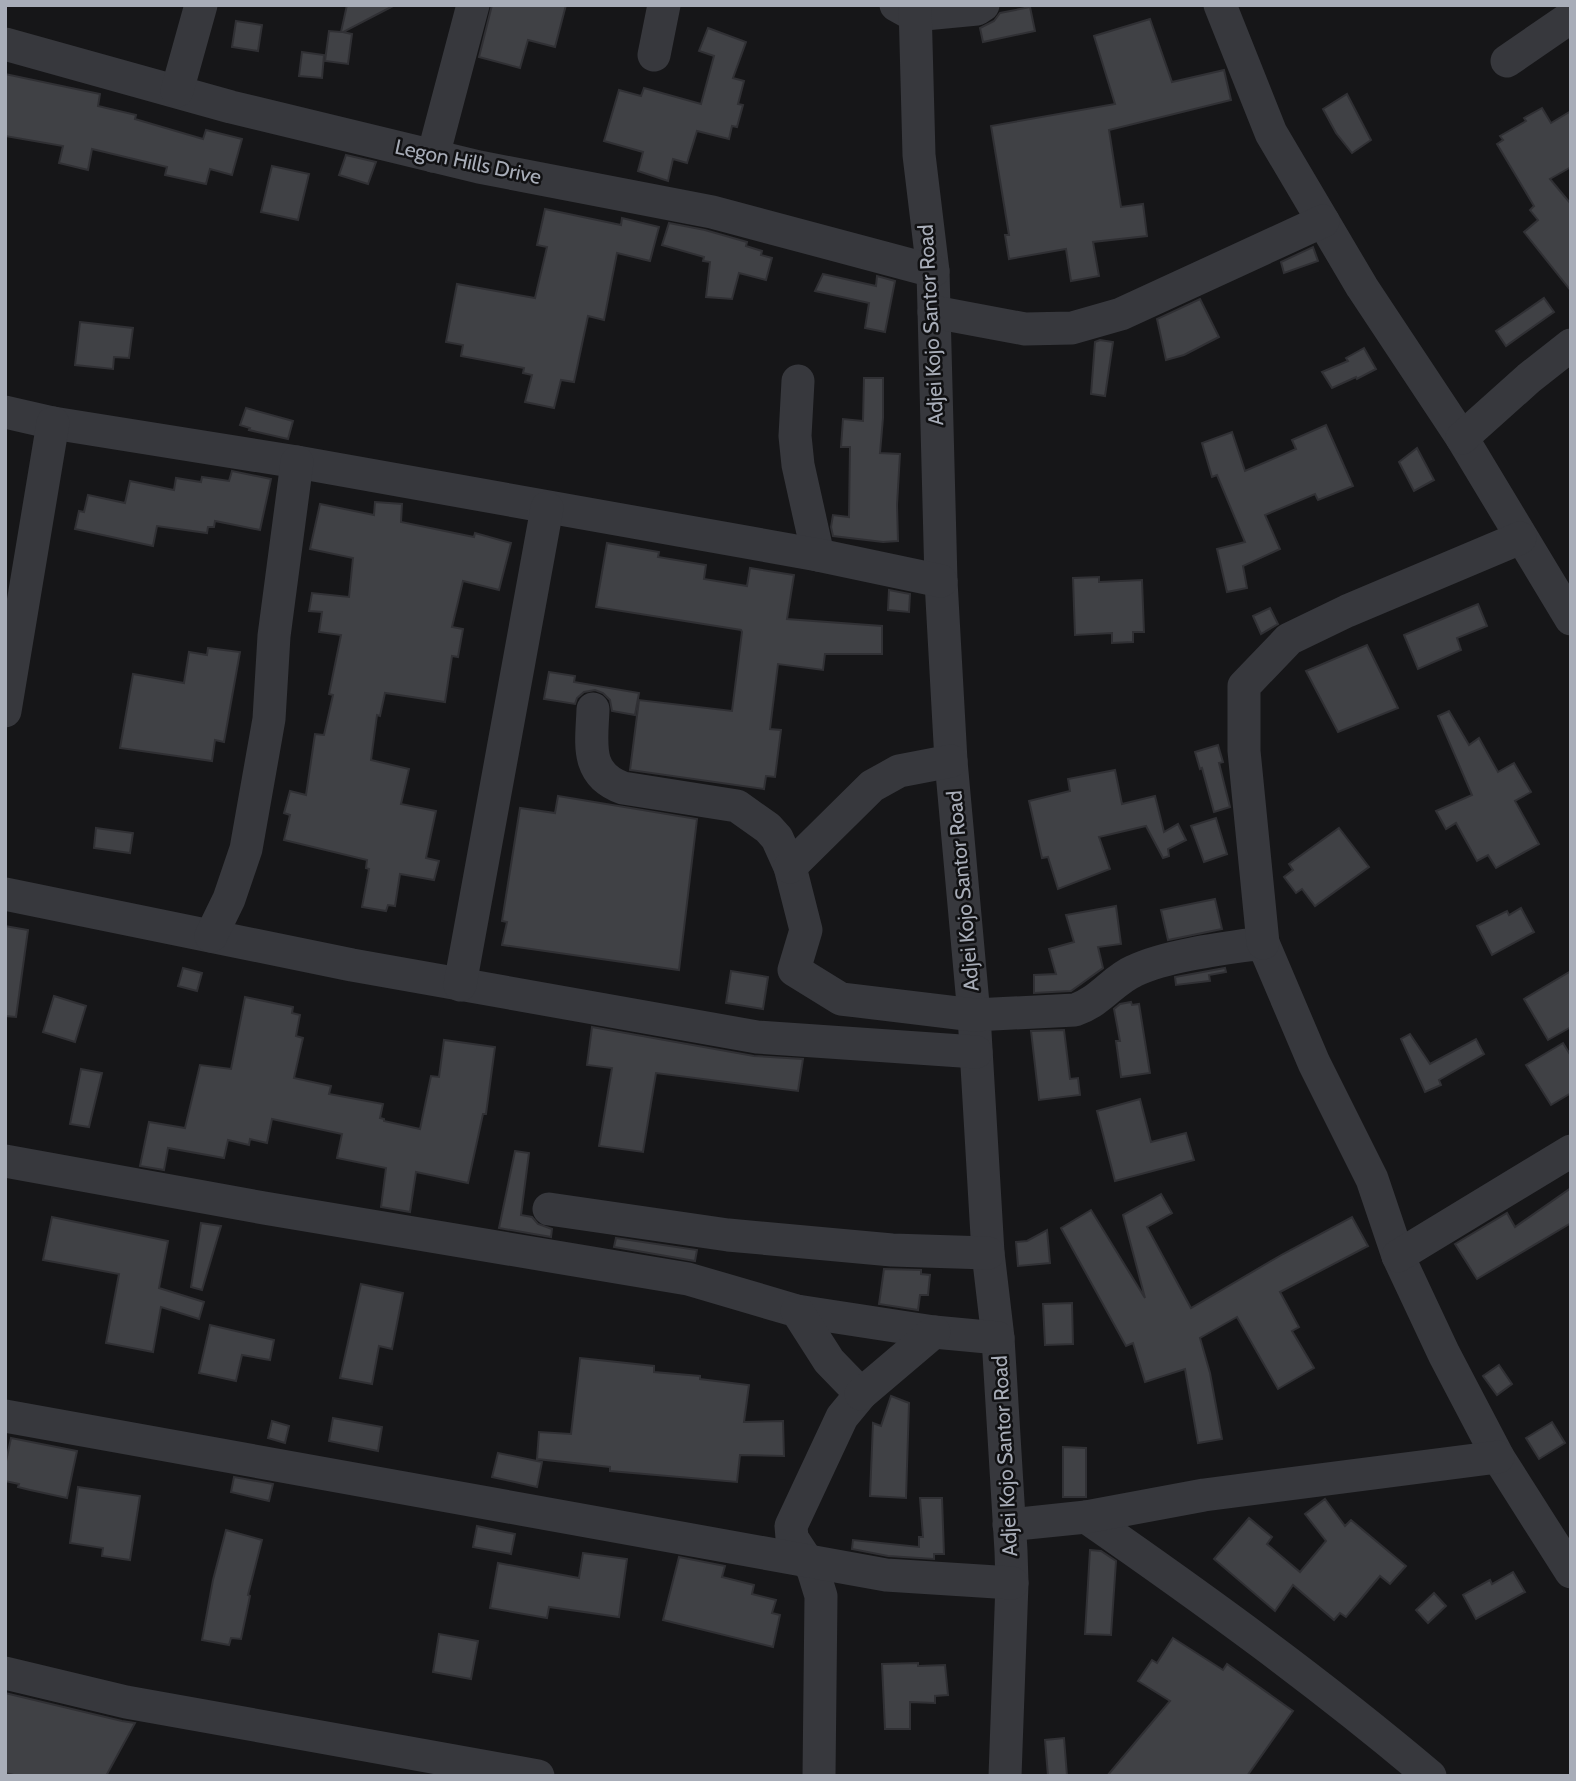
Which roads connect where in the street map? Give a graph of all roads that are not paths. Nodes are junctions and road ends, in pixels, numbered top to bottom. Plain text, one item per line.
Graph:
1 (201, 5) edge
2 (473, 5) edge
3 (664, 5) edge
4 (984, 5) edge
5 (1220, 5) edge
6 (908, 9) edge
7 (1571, 17) edge
8 (5, 44) edge
9 (654, 55) dead end
10 (1507, 61) dead end
11 (177, 91) junction
12 (433, 156) junction
13 (1323, 221) junction
14 (933, 271) junction
15 (934, 312) junction
16 (1571, 345) edge
17 (798, 381) dead end
18 (5, 412) edge
19 (52, 423) junction
20 (1462, 438) junction
21 (297, 462) junction
22 (547, 508) junction
23 (1521, 538) junction
24 (818, 555) junction
25 (941, 581) junction
26 (1571, 619) edge
27 (593, 709) dead end
28 (5, 711) edge
29 (951, 761) junction
30 (790, 867) junction
31 (5, 894) edge
32 (211, 936) junction
33 (1264, 943) junction
34 (460, 985) junction
35 (974, 1015) junction
36 (976, 1052) junction
37 (1571, 1151) edge
38 (5, 1161) edge
39 (549, 1209) dead end
40 (988, 1253) junction
41 (1398, 1256) junction
42 (797, 1311) junction
43 (934, 1332) junction
44 (998, 1338) junction
45 (861, 1394) junction
46 (5, 1416) edge
47 (1498, 1457) junction
48 (1086, 1517) junction
49 (1009, 1525) junction
50 (806, 1561) junction
51 (1571, 1572) edge
52 (1012, 1583) junction
53 (5, 1673) edge
54 (538, 1776) edge
55 (819, 1776) edge
56 (1005, 1776) edge
57 (1430, 1776) edge

1 - 11 street
2 - 12 street
3 - 9 street
4 - 6 street
5 - 13 street
6 - 14 street, Adjei Kojo Santor Road
7 - 10 street
8 - 11 street, Legon Hills Drive
11 - 12 street, Legon Hills Drive
12 - 14 street, Legon Hills Drive
13 - 15 street
13 - 20 street
14 - 15 street, Adjei Kojo Santor Road
15 - 25 street, Adjei Kojo Santor Road
16 - 20 street
17 - 24 street
18 - 19 street
19 - 21 street
19 - 28 street
20 - 23 street
21 - 22 street
21 - 32 street
22 - 24 street
22 - 34 street
23 - 26 street
23 - 33 street
24 - 25 street
25 - 29 street, Adjei Kojo Santor Road
27 - 30 street
29 - 30 street
29 - 35 street, Adjei Kojo Santor Road
30 - 35 street
31 - 32 street
32 - 34 street
33 - 35 street
33 - 41 street
34 - 36 street
35 - 36 street, Adjei Kojo Santor Road
36 - 40 street, Adjei Kojo Santor Road
37 - 41 street
38 - 42 street
39 - 40 street
40 - 44 street, Adjei Kojo Santor Road
41 - 47 street
42 - 43 street
42 - 45 street
43 - 44 street
43 - 45 street
44 - 49 street, Adjei Kojo Santor Road
45 - 50 street
46 - 50 street
47 - 48 street
47 - 51 street
48 - 49 street
48 - 57 street
49 - 52 street, Adjei Kojo Santor Road
50 - 52 street
50 - 55 street
52 - 56 street, Adjei Kojo Santor Road
53 - 54 street

